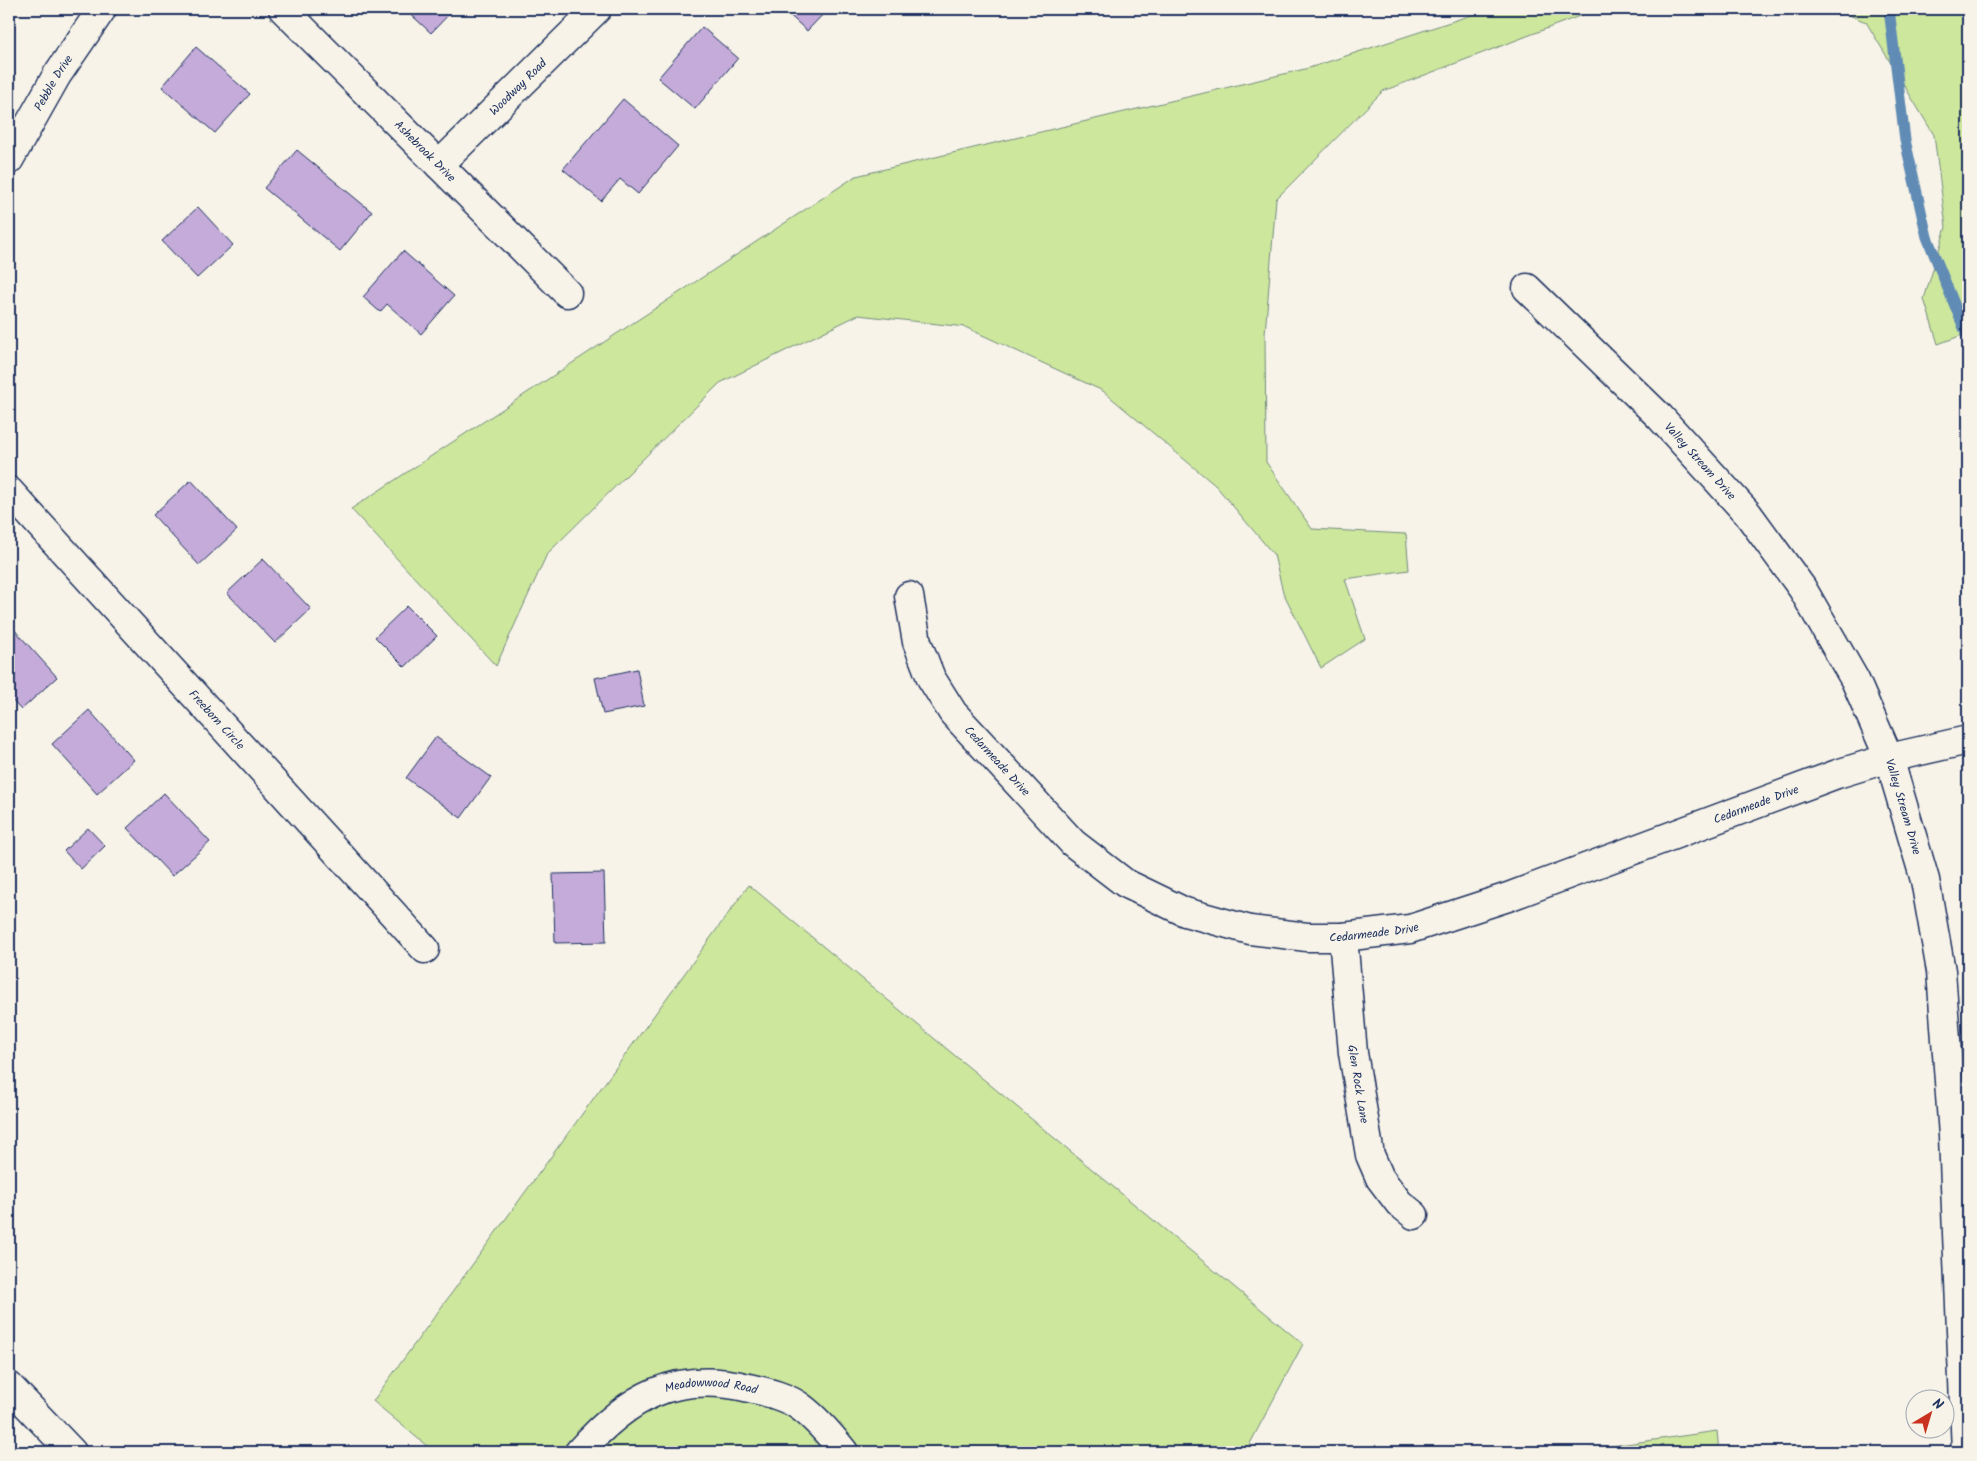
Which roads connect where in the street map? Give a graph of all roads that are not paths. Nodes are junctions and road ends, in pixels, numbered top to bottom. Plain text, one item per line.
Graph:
1 (102, 9) edge
2 (283, 9) edge
3 (597, 9) edge
4 (9, 160) edge
5 (439, 165) junction
6 (1527, 288) dead end
7 (567, 293) dead end
8 (9, 491) edge
9 (909, 596) dead end
10 (1968, 740) edge
11 (1890, 758) junction
12 (1343, 937) junction
13 (425, 949) dead end
14 (1414, 1215) dead end
15 (9, 1386) edge
16 (72, 1452) edge
17 (579, 1452) edge
18 (844, 1452) edge
19 (1966, 1452) edge

1 - 4 street, Pebble Drive
2 - 5 street, Ashebrook Drive
3 - 5 street, Woodway Road
5 - 7 street, Ashebrook Drive
6 - 11 street, Valley Stream Drive
8 - 13 street, Freeborn Circle
9 - 12 street, Cedarmeade Drive
10 - 11 street, Cedarmeade Drive
11 - 12 street, Cedarmeade Drive
11 - 19 street, Valley Stream Drive
12 - 14 street, Glen Rock Lane
15 - 16 street
17 - 18 street, Meadowwood Road

